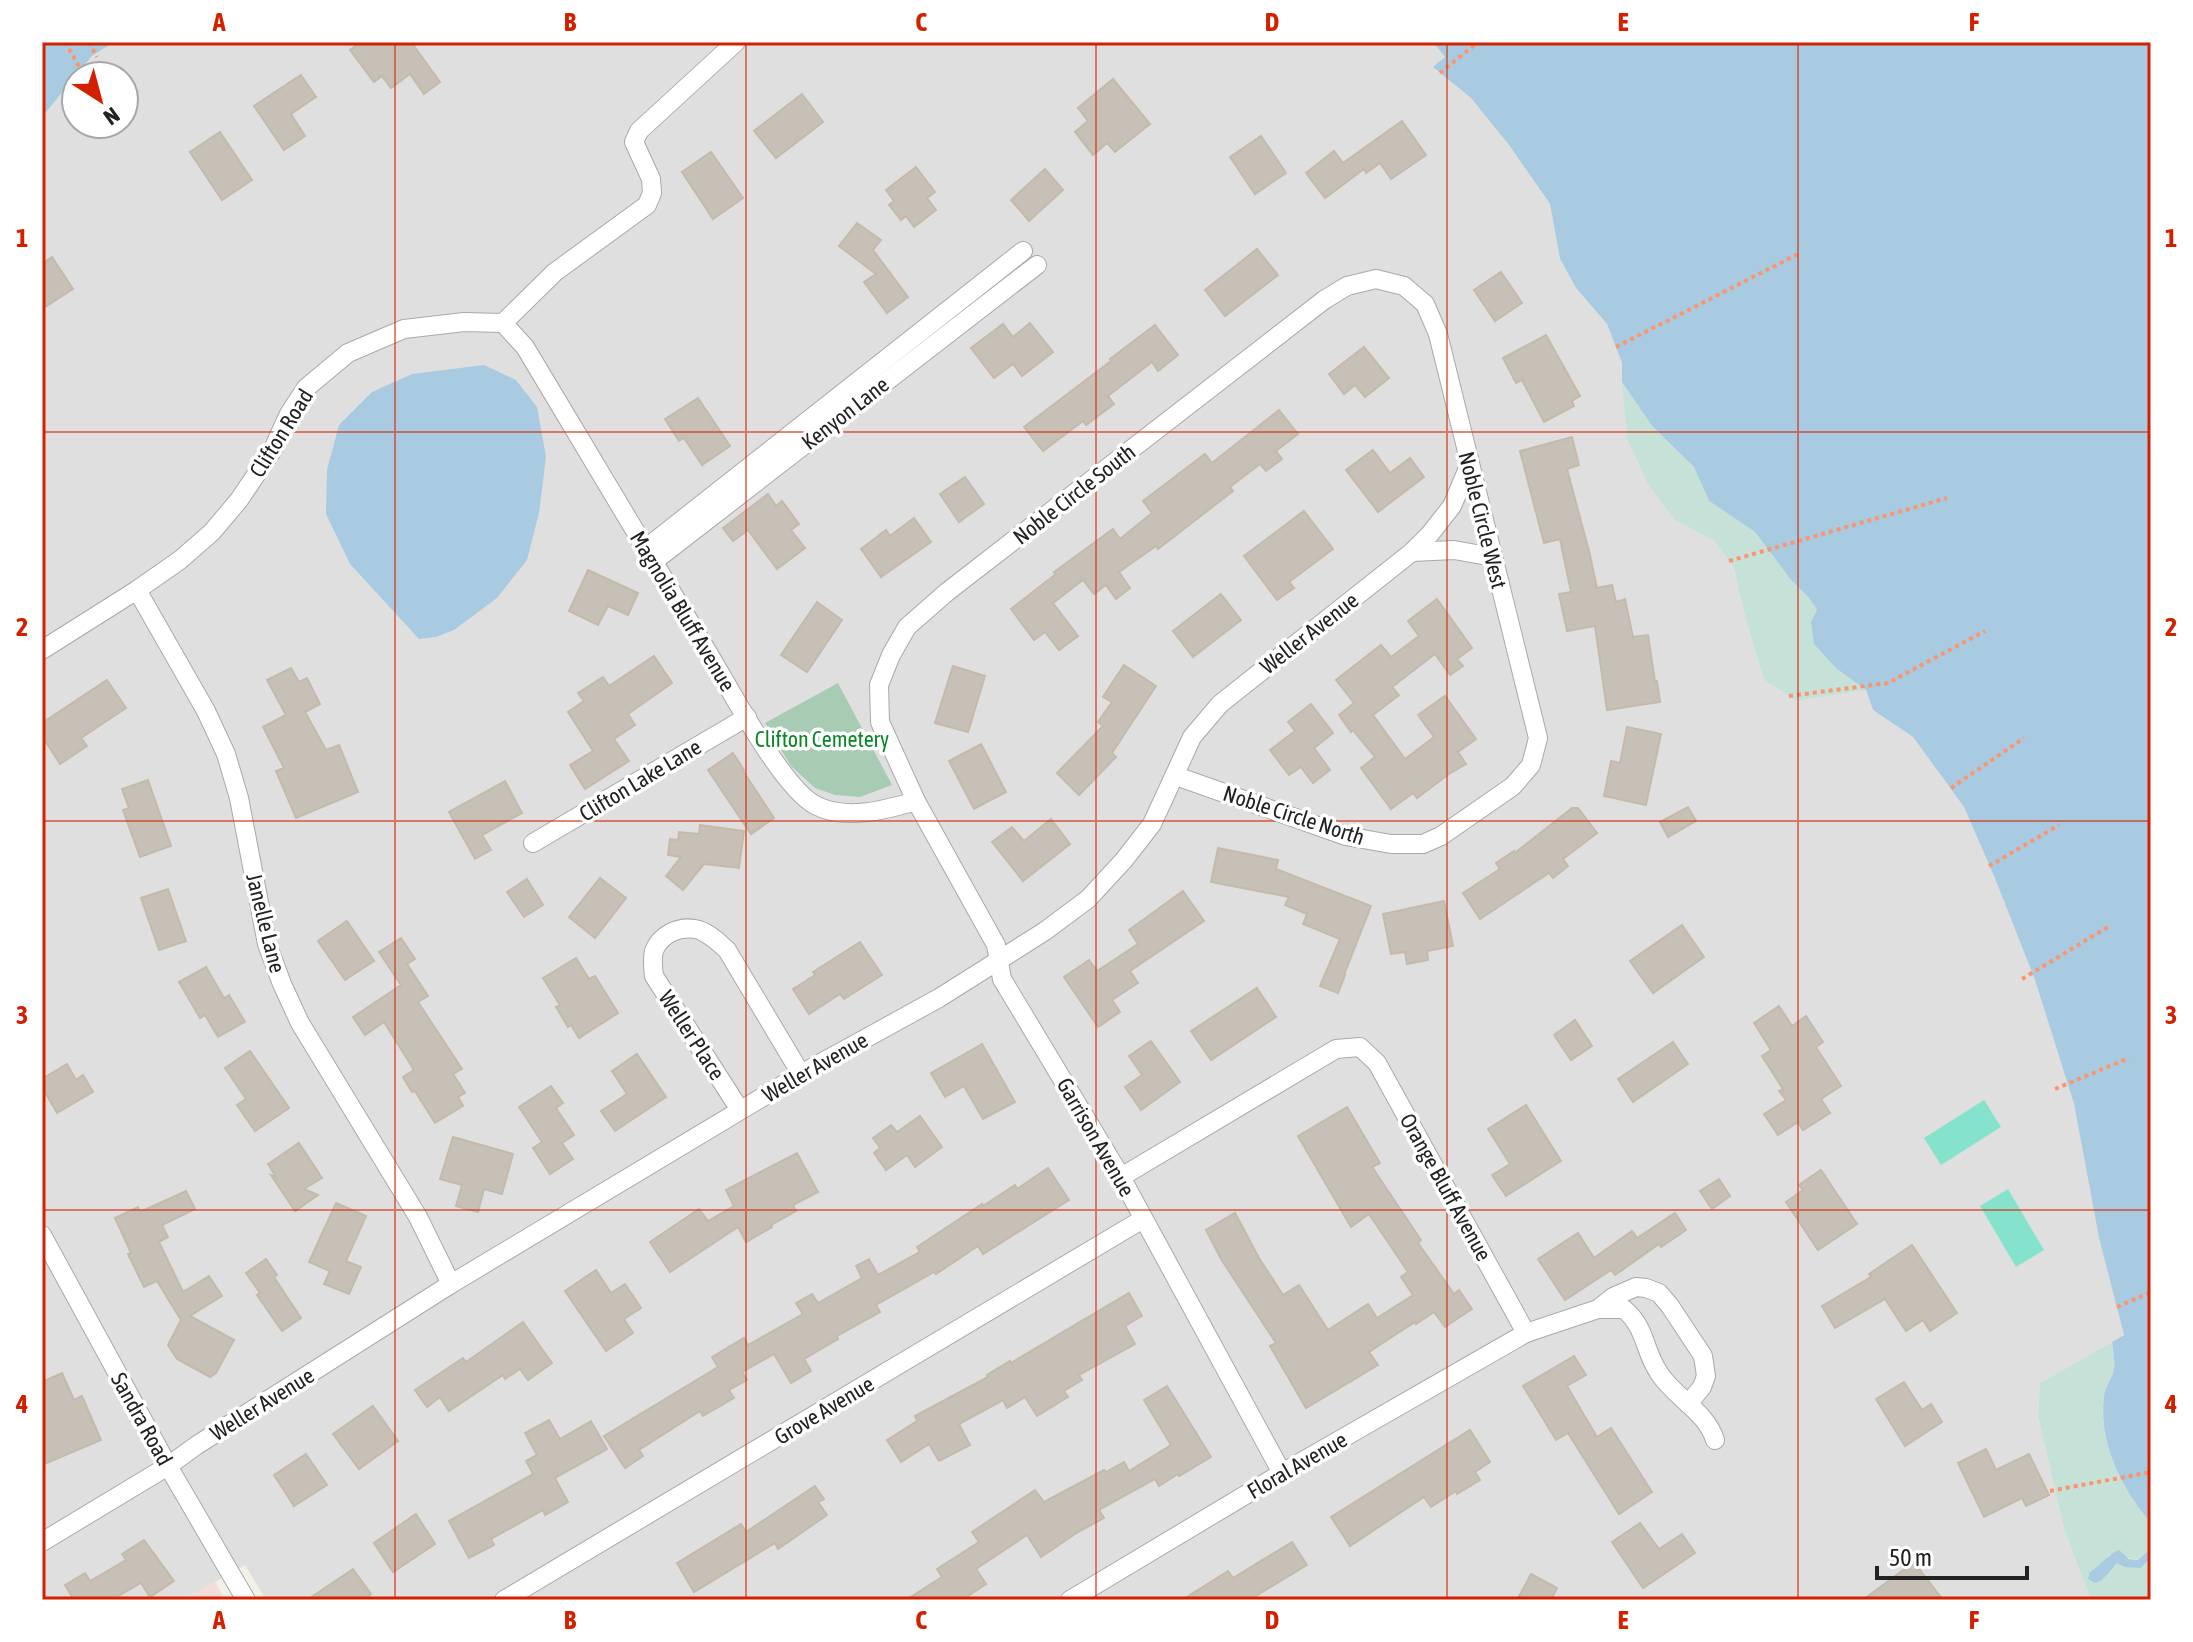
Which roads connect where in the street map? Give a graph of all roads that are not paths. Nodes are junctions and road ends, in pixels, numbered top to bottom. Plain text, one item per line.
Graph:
1 (736, 42) edge
2 (1030, 258) dead end
3 (1404, 286) joint
4 (503, 323) junction
5 (1469, 466) junction
6 (1412, 552) junction
7 (649, 555) junction
8 (1493, 557) junction
9 (137, 590) junction
10 (42, 650) edge
11 (747, 717) junction
12 (1531, 765) joint
13 (1176, 776) junction
14 (916, 801) junction
15 (533, 843) dead end
16 (1000, 960) junction
17 (801, 1074) junction
18 (740, 1110) junction
19 (1121, 1177) junction
20 (1143, 1219) junction
21 (42, 1235) edge
22 (451, 1284) junction
23 (1598, 1309) junction
24 (1526, 1333) junction
25 (1688, 1404) junction
26 (1715, 1440) dead end
27 (168, 1466) junction
28 (1282, 1473) junction
29 (42, 1542) edge
30 (246, 1600) edge
31 (504, 1600) edge
32 (1070, 1600) edge

1 - 4 street
2 - 7 street
3 - 5 street, Noble Circle West
3 - 14 street, Noble Circle South
4 - 7 street, Magnolia Bluff Avenue
4 - 9 street, Clifton Road
5 - 6 street, Weller Avenue
5 - 8 street, Noble Circle West
6 - 8 street
6 - 13 street, Weller Avenue
7 - 11 street, Magnolia Bluff Avenue
8 - 12 street, Noble Circle West
9 - 10 street, Clifton Road
9 - 22 street, Janelle Lane
11 - 14 street, Magnolia Bluff Avenue
11 - 15 street, Clifton Lake Lane
12 - 13 street, Noble Circle North
13 - 16 street, Weller Avenue
14 - 16 street, Garrison Avenue
16 - 17 street, Weller Avenue
16 - 19 street, Garrison Avenue
17 - 18 street, Weller Avenue
17 - 18 street, Weller Place
18 - 22 street, Weller Avenue
19 - 20 street, Garrison Avenue
19 - 24 street, Orange Bluff Avenue
20 - 28 street, Garrison Avenue
20 - 31 street, Grove Avenue
21 - 27 street, Sandra Road
22 - 27 street, Weller Avenue
23 - 24 street, Floral Avenue
23 - 25 street
23 - 25 street, Floral Avenue
24 - 28 street, Floral Avenue
25 - 26 street
27 - 29 street, Weller Avenue
27 - 30 street, Sandra Road
28 - 32 street, Floral Avenue

